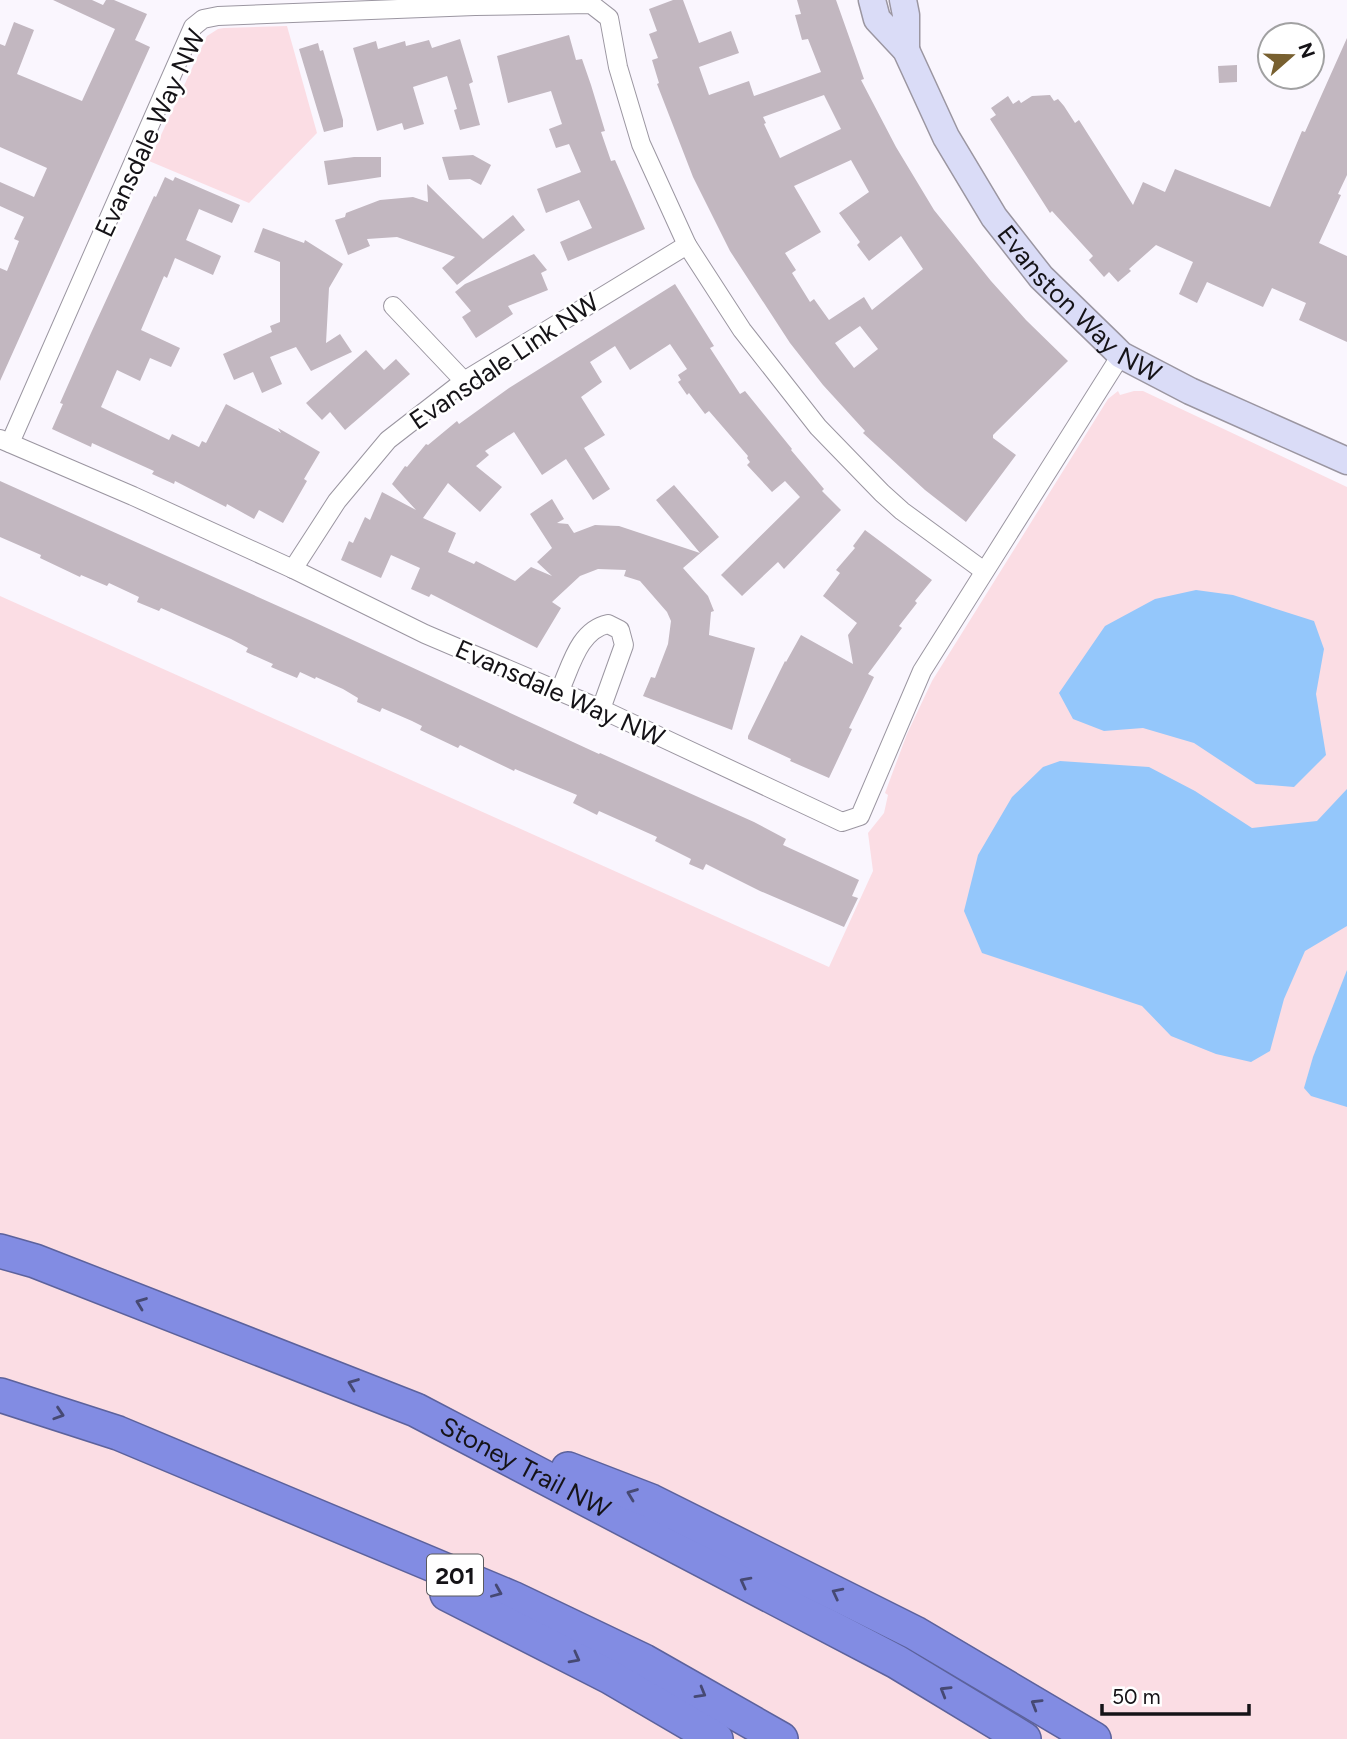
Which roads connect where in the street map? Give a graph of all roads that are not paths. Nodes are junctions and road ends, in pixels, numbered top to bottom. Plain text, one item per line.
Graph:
1 (872, 0) edge
2 (903, 0) edge
3 (906, 50) junction
4 (687, 245) junction
5 (393, 306) dead end
6 (1121, 355) junction
7 (464, 381) junction
8 (5, 441) edge
9 (1347, 461) edge
10 (293, 569) junction
11 (984, 571) junction
12 (560, 690) junction
13 (601, 709) junction
14 (0, 1251) edge
15 (0, 1395) edge
16 (416, 1410) junction
17 (118, 1433) junction
18 (716, 1739) edge
19 (782, 1739) edge
20 (1024, 1739) edge
21 (1094, 1739) edge

1 - 3 street, Evanston Way NW
2 - 3 street, Evanston Way NW
3 - 6 street, Evanston Way NW
4 - 7 street, Evansdale Link NW
4 - 8 street, Evansdale Way NW
4 - 11 street, Evansdale Way NW
5 - 7 street
6 - 9 street, Evanston Way NW
6 - 11 street, Evansdale Way NW
7 - 10 street, Evansdale Link NW
8 - 10 street, Evansdale Way NW
10 - 12 street, Evansdale Way NW
11 - 13 street, Evansdale Way NW
12 - 13 street, Evansdale Way NW
12 - 13 street
16 -> 14 highway, Stoney Trail NW
15 -> 17 highway, 201
20 -> 16 highway, Stoney Trail NW
21 -> 16 highway
17 -> 18 highway
17 -> 19 highway, 201

